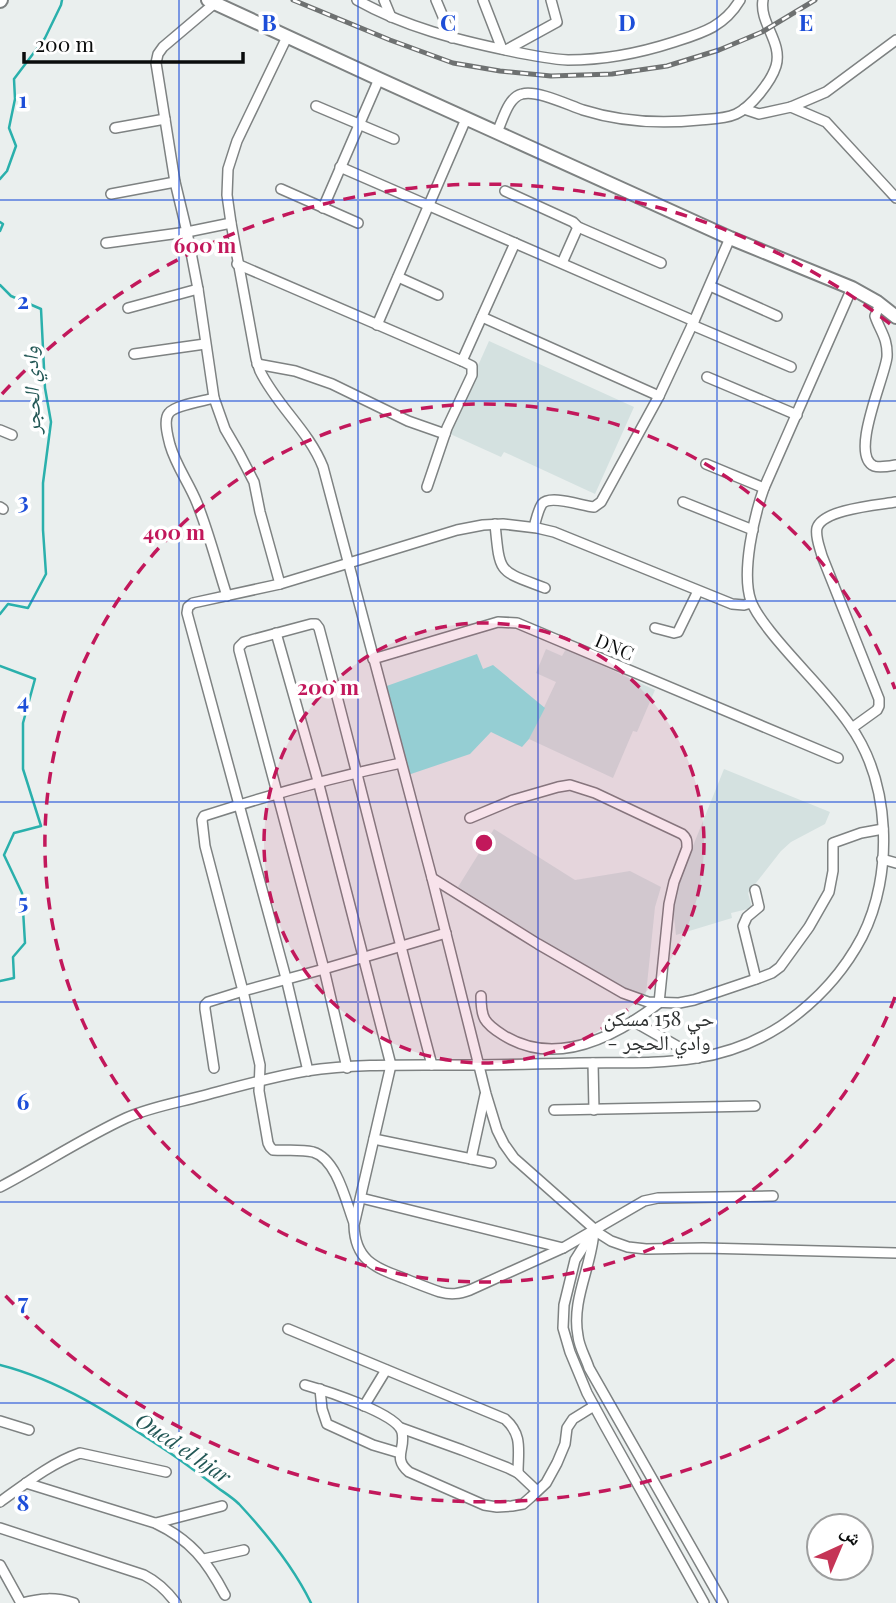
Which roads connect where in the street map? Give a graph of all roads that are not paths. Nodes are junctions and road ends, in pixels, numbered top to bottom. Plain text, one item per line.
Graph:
1 (358, 0) edge
2 (384, 0) edge
3 (436, 0) edge
4 (483, 0) edge
5 (551, 0) edge
6 (740, 0) edge
7 (763, 0) edge
8 (212, 1) edge
9 (391, 17) junction
10 (287, 37) junction
11 (452, 38) junction
12 (895, 42) edge
13 (504, 50) junction
14 (379, 79) junction
15 (316, 106) dead end
16 (791, 107) junction
17 (744, 109) junction
18 (165, 119) junction
19 (467, 119) junction
20 (358, 125) junction
21 (115, 128) dead end
22 (497, 132) junction
23 (394, 139) dead end
24 (340, 167) junction
25 (175, 182) junction
26 (281, 189) dead end
27 (505, 191) dead end
28 (110, 194) dead end
29 (896, 198) edge
30 (429, 206) junction
31 (323, 208) junction
32 (230, 223) junction
33 (358, 223) dead end
34 (578, 228) junction
35 (187, 232) junction
36 (730, 238) junction
37 (106, 243) dead end
38 (515, 243) junction
39 (562, 263) junction
40 (661, 263) dead end
41 (237, 264) junction
42 (398, 276) junction
43 (710, 286) junction
44 (852, 288) junction
45 (198, 289) junction
46 (438, 295) dead end
47 (880, 304) junction
48 (128, 308) dead end
49 (776, 316) dead end
50 (482, 317) junction
51 (896, 317) edge
52 (693, 323) junction
53 (377, 325) junction
54 (205, 344) junction
55 (134, 354) dead end
56 (462, 361) junction
57 (257, 364) junction
58 (791, 367) dead end
59 (707, 377) dead end
60 (659, 396) junction
61 (214, 398) junction
62 (797, 415) junction
63 (0, 430) edge
64 (445, 434) junction
65 (12, 435) dead end
66 (706, 464) dead end
67 (896, 465) edge
68 (427, 487) dead end
69 (764, 488) junction
70 (683, 502) dead end
71 (896, 502) edge
72 (495, 524) junction
73 (534, 527) junction
74 (753, 530) junction
75 (348, 563) junction
76 (280, 583) junction
77 (545, 588) dead end
78 (698, 591) junction
79 (227, 596) junction
80 (751, 603) junction
81 (655, 628) dead end
82 (276, 633) junction
83 (373, 659) junction
84 (852, 728) junction
85 (838, 758) dead end
86 (401, 763) junction
87 (358, 772) junction
88 (318, 781) junction
89 (278, 792) junction
90 (238, 805) junction
91 (470, 818) dead end
92 (883, 829) junction
93 (882, 859) junction
94 (896, 863) edge
95 (432, 878) junction
96 (755, 890) dead end
97 (446, 933) junction
98 (400, 946) junction
99 (363, 956) junction
100 (324, 969) junction
101 (286, 978) junction
102 (756, 979) junction
103 (243, 991) junction
104 (481, 996) dead end
105 (659, 1003) junction
106 (633, 1021) junction
107 (698, 1058) junction
108 (593, 1063) junction
109 (391, 1065) junction
110 (432, 1065) junction
111 (480, 1065) junction
112 (347, 1068) junction
113 (214, 1069) dead end
114 (308, 1071) junction
115 (260, 1080) junction
116 (486, 1094) junction
117 (755, 1106) dead end
118 (554, 1110) dead end
119 (594, 1110) junction
120 (374, 1139) junction
121 (471, 1159) junction
122 (491, 1163) dead end
123 (0, 1188) edge
124 (773, 1196) dead end
125 (361, 1198) junction
126 (354, 1225) junction
127 (594, 1229) junction
128 (563, 1248) junction
129 (896, 1253) edge
130 (288, 1329) dead end
131 (386, 1370) junction
132 (305, 1385) dead end
133 (320, 1389) junction
134 (365, 1406) junction
135 (594, 1406) junction
136 (0, 1421) edge
137 (401, 1428) junction
138 (29, 1430) dead end
139 (400, 1453) junction
140 (166, 1472) dead end
141 (518, 1473) junction
142 (26, 1483) junction
143 (537, 1491) junction
144 (0, 1502) edge
145 (222, 1506) dead end
146 (156, 1523) junction
147 (0, 1528) edge
148 (244, 1550) dead end
149 (204, 1559) junction
150 (0, 1565) edge
151 (706, 1573) junction
152 (690, 1579) junction
153 (225, 1595) dead end
154 (22, 1603) edge
155 (74, 1603) edge
156 (176, 1603) edge
157 (704, 1603) edge
158 (723, 1603) edge

1 - 9 street
2 - 9 street
3 - 11 street
4 - 13 street
5 - 13 street
6 - 13 street
7 - 17 street
8 - 10 main road
8 - 18 street
9 - 11 street
10 - 14 main road
10 - 32 street
11 - 13 street
12 - 16 street
14 - 19 main road
14 - 20 street
15 - 20 street
16 - 17 street
16 - 29 street
17 - 22 street
18 - 21 street
18 - 25 street
19 - 22 main road
19 - 30 street
20 - 23 street
20 - 24 street
22 - 36 main road
24 - 30 street
24 - 31 street
25 - 28 street
25 - 35 street
26 - 31 street
27 - 34 street
30 - 38 street
30 - 42 street
31 - 33 street
32 - 35 street
32 - 41 street
34 - 39 street
34 - 40 street
35 - 37 street
35 - 45 street
36 - 43 street
36 - 44 main road
38 - 39 street
38 - 50 street
39 - 52 street
41 - 53 street
41 - 57 street
42 - 46 street
42 - 53 street
43 - 49 street
43 - 52 street
44 - 47 main road
44 - 62 street
45 - 48 street
45 - 54 street
47 - 51 main road
47 - 67 street
50 - 56 street
50 - 60 street
52 - 58 street
52 - 60 street
53 - 56 street
54 - 55 street
54 - 61 street
56 - 64 street
57 - 64 street
57 - 75 street
59 - 62 street
60 - 73 street
61 - 76 street
61 - 79 street
62 - 69 street
63 - 65 street
64 - 68 street
66 - 69 street
69 - 74 street
70 - 74 street
71 - 84 street
72 - 73 street
72 - 75 street
72 - 77 street
73 - 78 street
74 - 80 street
75 - 76 street
75 - 83 street
76 - 79 street
78 - 80 street
78 - 81 street
79 - 90 street
80 - 84 street
82 - 87 street
82 - 88 street
82 - 89 street
83 - 85 street, DNC
83 - 86 street
84 - 92 street
86 - 87 street
86 - 95 street
87 - 88 street
87 - 98 street
88 - 89 street
88 - 99 street
89 - 90 street
89 - 100 street
90 - 101 street
90 - 103 street
91 - 105 street
92 - 93 street
92 - 102 street
93 - 94 street
93 - 107 street
95 - 97 street
95 - 105 street
96 - 102 street
97 - 98 street
97 - 111 street
98 - 99 street
98 - 110 street
99 - 100 street
99 - 109 street
100 - 101 street
100 - 112 street
101 - 103 street
101 - 114 street
102 - 105 street
103 - 113 street
103 - 115 street
104 - 106 street
105 - 106 street
106 - 107 street
107 - 108 street
108 - 111 street
108 - 119 street
109 - 110 street
109 - 112 street
109 - 120 street
110 - 111 street
111 - 116 street
112 - 114 street
114 - 115 street
115 - 123 street
115 - 126 street
116 - 121 street
116 - 127 street
117 - 119 street
118 - 119 street
120 - 121 street
120 - 125 street
121 - 122 street
124 - 127 street
125 - 126 street
125 - 128 street
126 - 128 street
127 - 128 street
127 - 129 street
127 - 135 street
127 - 151 street
130 - 131 street
131 - 134 street
131 - 141 street
132 - 133 street
133 - 134 street
133 - 139 street
134 - 137 street
135 - 143 street
135 - 152 street
136 - 138 street
137 - 139 street
137 - 141 street
139 - 143 street
140 - 142 street
141 - 143 street
142 - 144 street
142 - 146 street
145 - 146 street
146 - 149 street
147 - 156 street
148 - 149 street
149 - 153 street
150 - 154 street
151 - 152 street
151 - 158 street
152 - 157 street
154 - 155 street

